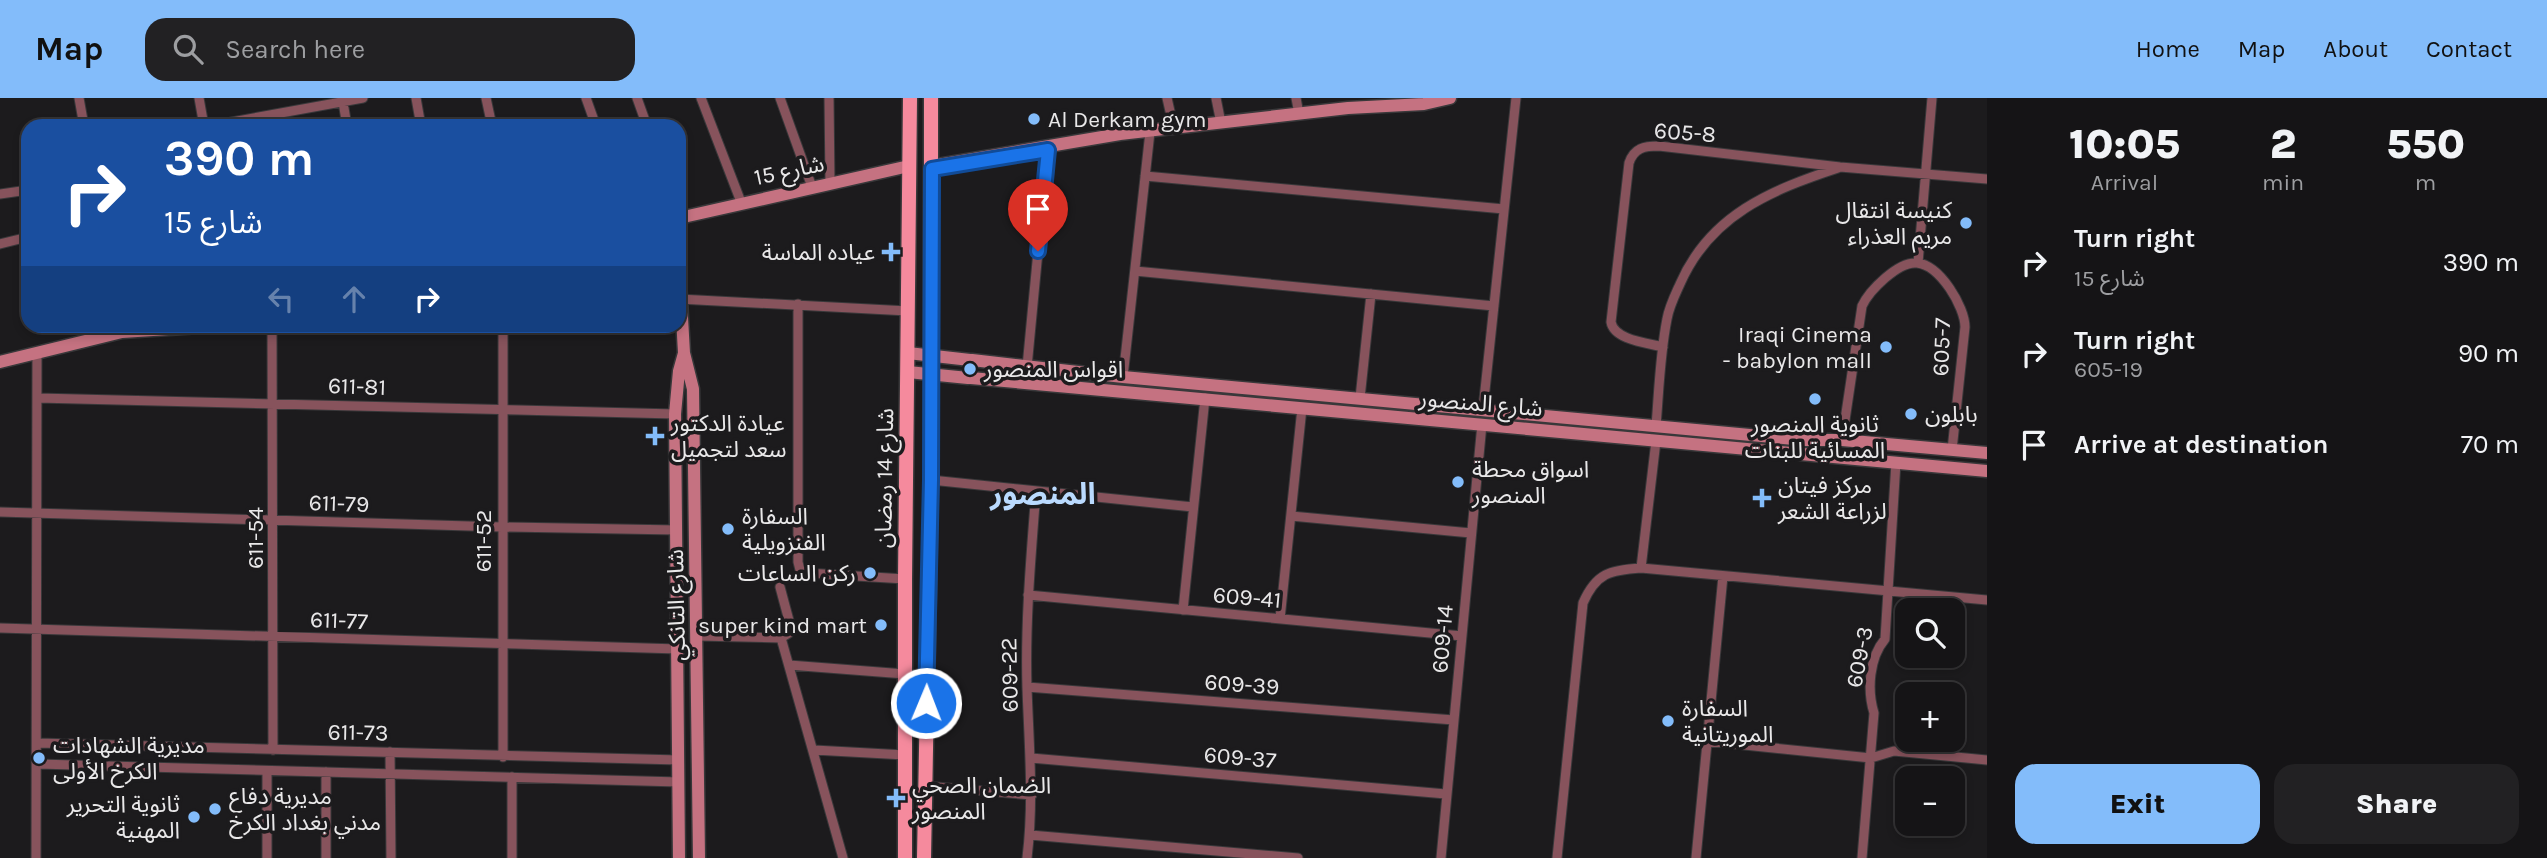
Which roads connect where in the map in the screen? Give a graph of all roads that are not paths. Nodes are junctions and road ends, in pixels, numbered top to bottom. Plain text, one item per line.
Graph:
1 (79, 98) edge
2 (199, 98) edge
3 (363, 98) edge
4 (416, 98) edge
5 (486, 98) edge
6 (586, 98) edge
7 (636, 98) edge
8 (701, 98) edge
9 (780, 98) edge
10 (829, 98) edge
11 (910, 98) edge
12 (931, 98) edge
13 (1167, 98) edge
14 (1216, 98) edge
15 (1296, 98) edge
16 (1450, 98) edge
17 (1516, 98) edge
18 (1932, 98) edge
19 (343, 102) junction
20 (1375, 102) edge
21 (275, 114) junction
22 (1299, 114) junction
23 (83, 119) edge
24 (203, 119) edge
25 (248, 119) edge
26 (276, 119) edge
27 (346, 119) edge
28 (420, 119) edge
29 (490, 119) edge
30 (594, 119) edge
31 (644, 119) edge
32 (1221, 123) junction
33 (1174, 129) junction
34 (1150, 131) junction
35 (1048, 148) junction
36 (909, 166) junction
37 (1840, 167) junction
38 (932, 168) junction
39 (1925, 174) junction
40 (1145, 176) junction
41 (1987, 179) edge
42 (830, 183) junction
43 (812, 187) junction
44 (21, 191) edge
45 (0, 194) edge
46 (741, 202) junction
47 (1504, 209) junction
48 (686, 214) edge
49 (21, 239) edge
50 (0, 244) edge
51 (1918, 263) junction
52 (1135, 271) junction
53 (1371, 294) junction
54 (686, 299) edge
55 (798, 304) junction
56 (1494, 306) junction
57 (908, 311) junction
58 (107, 333) edge
59 (272, 333) edge
60 (503, 333) edge
61 (683, 333) edge
62 (1663, 347) junction
63 (684, 352) junction
64 (37, 353) junction
65 (908, 353) junction
66 (931, 355) junction
67 (0, 362) edge
68 (1027, 367) junction
69 (908, 372) junction
70 (931, 374) junction
71 (1124, 377) junction
72 (38, 398) junction
73 (1205, 398) junction
74 (1360, 398) junction
75 (274, 402) junction
76 (1302, 408) junction
77 (1483, 409) junction
78 (502, 410) junction
79 (676, 414) junction
80 (1482, 424) junction
81 (1656, 426) junction
82 (1842, 440) junction
83 (1656, 441) junction
84 (1952, 450) junction
85 (1987, 453) edge
86 (1896, 462) junction
87 (1987, 471) edge
88 (931, 480) junction
89 (1036, 491) junction
90 (695, 496) junction
91 (676, 497) junction
92 (1193, 507) junction
93 (0, 512) edge
94 (38, 513) junction
95 (1291, 516) junction
96 (274, 520) junction
97 (502, 527) junction
98 (677, 530) junction
99 (1471, 533) junction
100 (1641, 568) junction
101 (1723, 576) junction
102 (905, 579) junction
103 (780, 587) dead end
104 (1888, 591) junction
105 (1028, 595) junction
106 (1987, 600) edge
107 (1184, 610) junction
108 (1280, 619) junction
109 (0, 628) edge
110 (38, 629) junction
111 (698, 636) junction
112 (1462, 636) junction
113 (273, 637) junction
114 (781, 638) junction
115 (503, 644) junction
116 (678, 649) junction
117 (789, 664) junction
118 (905, 674) junction
119 (1027, 687) junction
120 (1454, 720) junction
121 (1706, 741) junction
122 (37, 743) junction
123 (273, 750) junction
124 (814, 750) junction
125 (390, 752) junction
126 (905, 755) junction
127 (503, 757) junction
128 (1031, 758) junction
129 (1871, 758) junction
130 (679, 760) junction
131 (1987, 760) edge
132 (38, 764) junction
133 (268, 771) junction
134 (326, 772) junction
135 (390, 774) junction
136 (512, 777) junction
137 (679, 782) junction
138 (924, 786) junction
139 (1446, 794) junction
140 (1032, 795) junction
141 (1030, 835) junction
142 (36, 858) edge
143 (267, 858) edge
144 (326, 858) edge
145 (391, 858) edge
146 (512, 858) edge
147 (679, 858) edge
148 (699, 858) edge
149 (844, 858) edge
150 (905, 858) edge
151 (924, 858) edge
152 (1027, 858) edge
153 (1297, 858) edge
154 (1441, 858) edge
155 (1557, 858) edge
156 (1696, 858) edge
157 (1862, 858) edge

1 - 23 street
2 - 24 street
3 - 19 street
4 - 28 street
5 - 29 street
6 - 30 street
7 - 31 street
8 - 46 street
9 - 43 street
10 - 42 street
11 - 36 main road, شارع 14 رمضان
12 - 38 main road, شارع 14 رمضان
13 - 33 street
14 - 32 street
15 - 22 street
16 - 20 main road
17 - 47 street
18 - 39 street
19 - 21 street
19 - 27 street
20 - 22 main road
21 - 25 street
21 - 26 street
22 - 32 main road
32 - 33 main road
33 - 34 main road
34 - 35 main road
34 - 40 street
35 - 38 main road
35 - 68 street
36 - 42 main road, شارع 15
36 - 57 main road, شارع 14 رمضان
37 - 39 street, 605-8
37 - 62 street
37 - 62 street, 605-8
38 - 66 main road, شارع 14 رمضان
39 - 41 street, 605-8
39 - 51 street
40 - 47 street
40 - 52 street
42 - 43 main road, شارع 15
43 - 46 main road, شارع 15
44 - 45 street
46 - 48 main road, شارع 15
47 - 56 street
49 - 50 street
51 - 82 street
51 - 84 street, 605-7
52 - 53 street
52 - 71 street
53 - 56 street
53 - 74 street
54 - 55 street
55 - 57 street
55 - 102 street
56 - 77 street
57 - 65 main road, شارع 14 رمضان
58 - 64 main road
59 - 75 street, 611-54
60 - 78 street, 611-52
61 - 63 main road, شارع التانكي
62 - 81 street
63 - 79 main road, شارع التانكي
63 - 90 main road, شارع التانكي
64 - 67 main road
64 - 72 street
65 - 66 main road, شارع المنصور
65 - 69 main road, شارع 14 رمضان
66 - 68 main road, شارع المنصور
66 - 70 main road, شارع 14 رمضان
68 - 71 main road, شارع المنصور
69 - 70 main road, شارع المنصور
69 - 102 main road, شارع 14 رمضان
70 - 73 main road, شارع المنصور
70 - 88 main road, شارع 14 رمضان
71 - 74 main road, شارع المنصور
72 - 75 street, 611-81
72 - 94 street
73 - 76 main road, شارع المنصور
73 - 92 street
74 - 77 main road, شارع المنصور
75 - 78 street, 611-81
75 - 96 street, 611-54
76 - 80 main road, شارع المنصور
76 - 95 street
77 - 81 main road, شارع المنصور
78 - 79 street, 611-81
78 - 97 street, 611-52
79 - 91 main road, شارع التانكي
80 - 83 main road, شارع المنصور
80 - 99 street, 609-14
81 - 82 main road, شارع المنصور
82 - 84 main road, شارع المنصور
83 - 86 main road, شارع المنصور
83 - 100 street
84 - 85 main road, شارع المنصور
86 - 87 main road, شارع المنصور
86 - 104 street, 609-3
88 - 89 street
88 - 138 main road, شارع 14 رمضان
89 - 92 street
89 - 105 street, 609-22
90 - 91 main road
90 - 111 main road, شارع التانكي
91 - 98 main road, شارع التانكي
92 - 107 street
93 - 94 street, 611-79
94 - 96 street, 611-79
94 - 110 street
95 - 99 street
95 - 108 street
96 - 97 street, 611-79
96 - 113 street, 611-54
97 - 98 street, 611-79
97 - 115 street, 611-52
98 - 116 main road, شارع التانكي
99 - 112 street, 609-14
100 - 101 street
100 - 155 street
101 - 104 street
101 - 121 street
102 - 118 main road, شارع 14 رمضان
103 - 114 street
104 - 106 street
104 - 129 street, 609-3
105 - 107 street, 609-41
105 - 119 street, 609-22
107 - 108 street, 609-41
108 - 112 street, 609-41
109 - 110 street, 611-77
110 - 113 street, 611-77
110 - 122 street
111 - 114 street
111 - 148 main road, شارع التانكي
112 - 120 street, 609-14
113 - 115 street, 611-77
113 - 123 street, 611-54
114 - 117 street
115 - 116 street, 611-77
115 - 127 street, 611-52
116 - 130 main road, شارع التانكي
117 - 118 street
117 - 124 street
118 - 126 main road, شارع 14 رمضان
119 - 120 street, 609-39
119 - 128 street, 609-22
120 - 139 street, 609-14
121 - 129 street
121 - 156 street
122 - 123 street, 611-73
122 - 132 street
123 - 125 street, 611-73
124 - 126 street
124 - 149 street
125 - 127 street, 611-73
125 - 135 street
126 - 150 main road, شارع 14 رمضان
127 - 130 street, 611-73
128 - 139 street, 609-37
128 - 140 street, 609-22
129 - 131 street
129 - 157 street, 609-3
130 - 137 main road, شارع التانكي
132 - 133 street, 611-73
132 - 142 street
133 - 134 street, 611-73
133 - 143 street
134 - 135 street, 611-73
134 - 144 street
135 - 136 street, 611-73
135 - 145 street
136 - 137 street, 611-73
136 - 146 street
137 - 147 main road, شارع التانكي
138 - 140 street
138 - 151 main road, شارع 14 رمضان
139 - 154 street, 609-14
140 - 141 street, 609-22
141 - 152 street, 609-22
141 - 153 street

